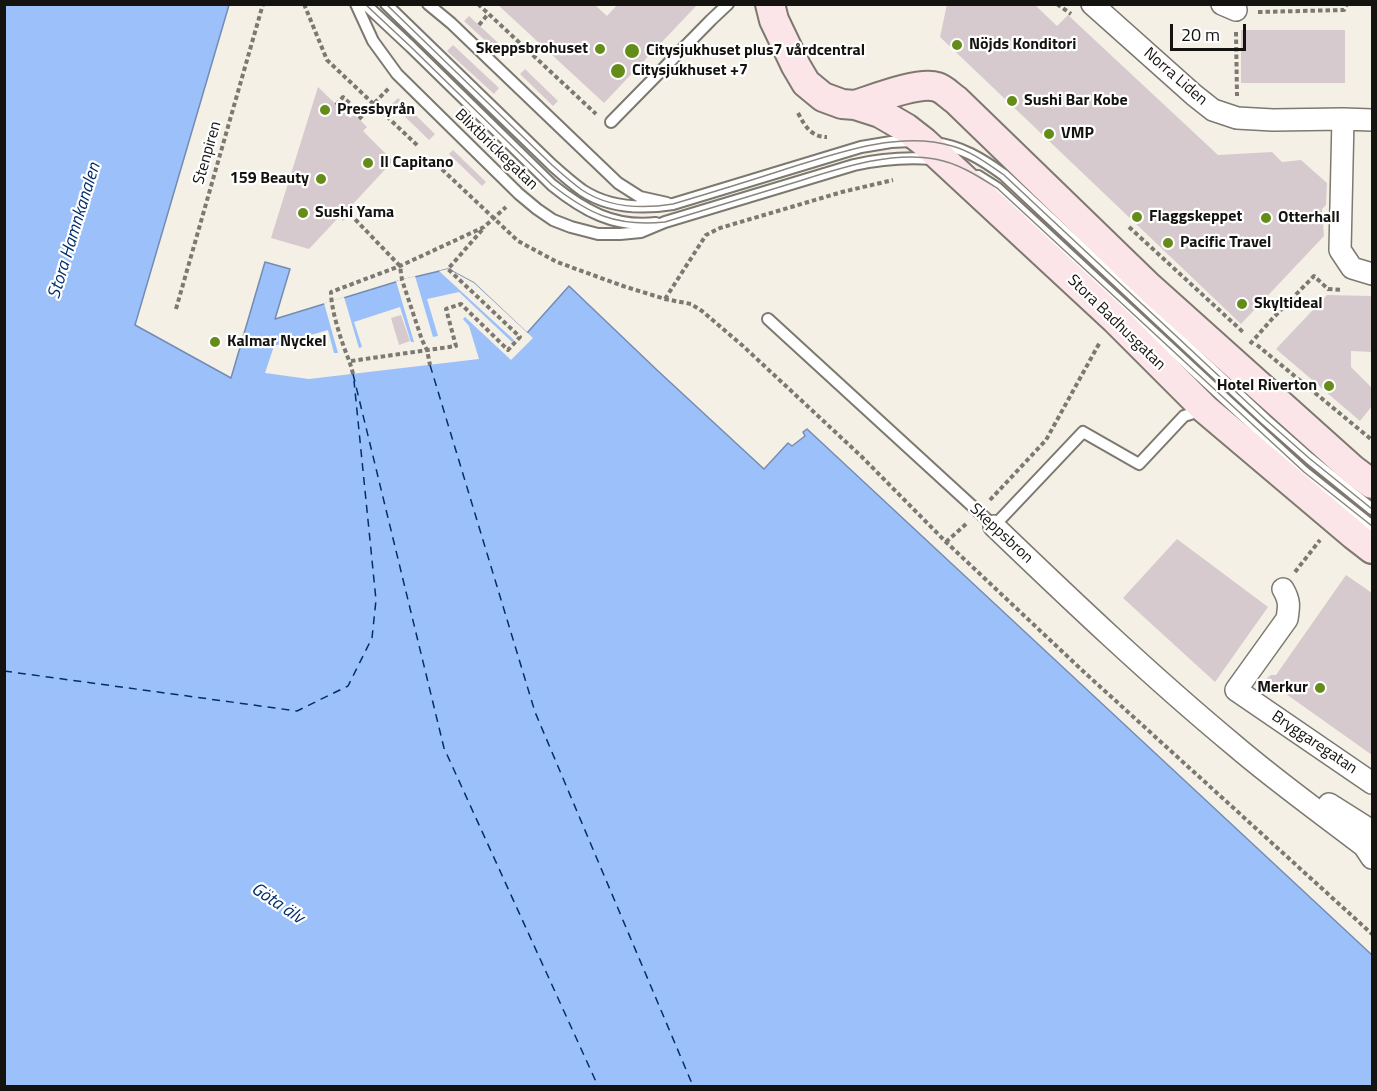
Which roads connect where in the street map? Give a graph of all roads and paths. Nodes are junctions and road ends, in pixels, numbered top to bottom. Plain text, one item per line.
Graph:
1 (263, 4) edge
2 (304, 4) edge
3 (356, 4) edge
4 (365, 4) edge
5 (386, 4) edge
6 (428, 4) edge
7 (478, 4) edge
8 (728, 4) edge
9 (770, 4) edge
10 (1092, 4) edge
11 (1347, 4) edge
12 (1229, 7) edge
13 (1257, 12) dead end
14 (393, 83) dead end
15 (373, 104) junction
16 (336, 105) dead end
17 (855, 105) junction
18 (1237, 118) junction
19 (1343, 119) junction
20 (1372, 120) edge
21 (607, 121) joint
22 (418, 147) dead end
23 (934, 151) junction
24 (431, 159) dead end
25 (893, 180) dead end
26 (510, 203) dead end
27 (673, 204) junction
28 (350, 214) dead end
29 (494, 219) junction
30 (665, 222) junction
31 (1128, 226) dead end
32 (484, 227) junction
33 (400, 266) junction
34 (1362, 271) edge
35 (1349, 290) dead end
36 (665, 298) junction
37 (176, 309) dead end
38 (768, 319) dead end
39 (1272, 319) dead end
40 (1104, 333) dead end
41 (427, 350) junction
42 (351, 361) junction
43 (430, 365) dead end
44 (353, 374) dead end
45 (1205, 409) junction
46 (1372, 440) edge
47 (1372, 484) edge
48 (1372, 508) edge
49 (986, 520) junction
50 (1372, 526) edge
51 (946, 542) junction
52 (1314, 547) dead end
53 (1372, 549) edge
54 (1308, 556) dead end
55 (1282, 589) dead end
56 (1236, 747) junction
57 (1372, 783) edge
58 (1372, 831) edge
59 (1372, 858) edge
60 (1372, 934) edge

1 - 37 path, Stenpiren
2 - 15 path
3 - 30 lane, Blixtbrickegatan
4 - 30 lane, Blixtbrickegatan
5 - 27 lane, Blixtbrickegatan
6 - 27 lane, Blixtbrickegatan
7 - 21 path
8 - 21 lane
9 - 17 street, Stora Badhusgatan
10 - 18 street, Norra Liden
11 - 13 path
12 - 18 path
14 - 15 path
15 - 16 path
15 - 22 path
17 - 23 street, Stora Badhusgatan
17 - 47 street
18 - 19 street, Norra Liden
19 - 20 street, Norra Liden
19 - 34 street
23 - 27 lane, Blixtbrickegatan
23 - 30 lane, Blixtbrickegatan
23 - 45 street, Stora Badhusgatan
23 - 48 lane
23 - 50 lane
24 - 29 path
25 - 36 path
26 - 29 path
28 - 33 path
29 - 32 path
29 - 36 path
31 - 46 path
32 - 33 path
32 - 41 path
33 - 41 path
33 - 42 path
35 - 39 path
36 - 51 path
38 - 49 lane, Skeppsbron
40 - 49 path
41 - 42 path
41 - 43 path
42 - 44 path
45 - 49 lane
45 - 53 street, Stora Badhusgatan
49 - 51 path
49 - 56 street, Skeppsbron
51 - 60 path
52 - 54 path
55 - 57 street, Bryggaregatan
56 - 58 street, Skeppsbron
56 - 59 street, Skeppsbron

